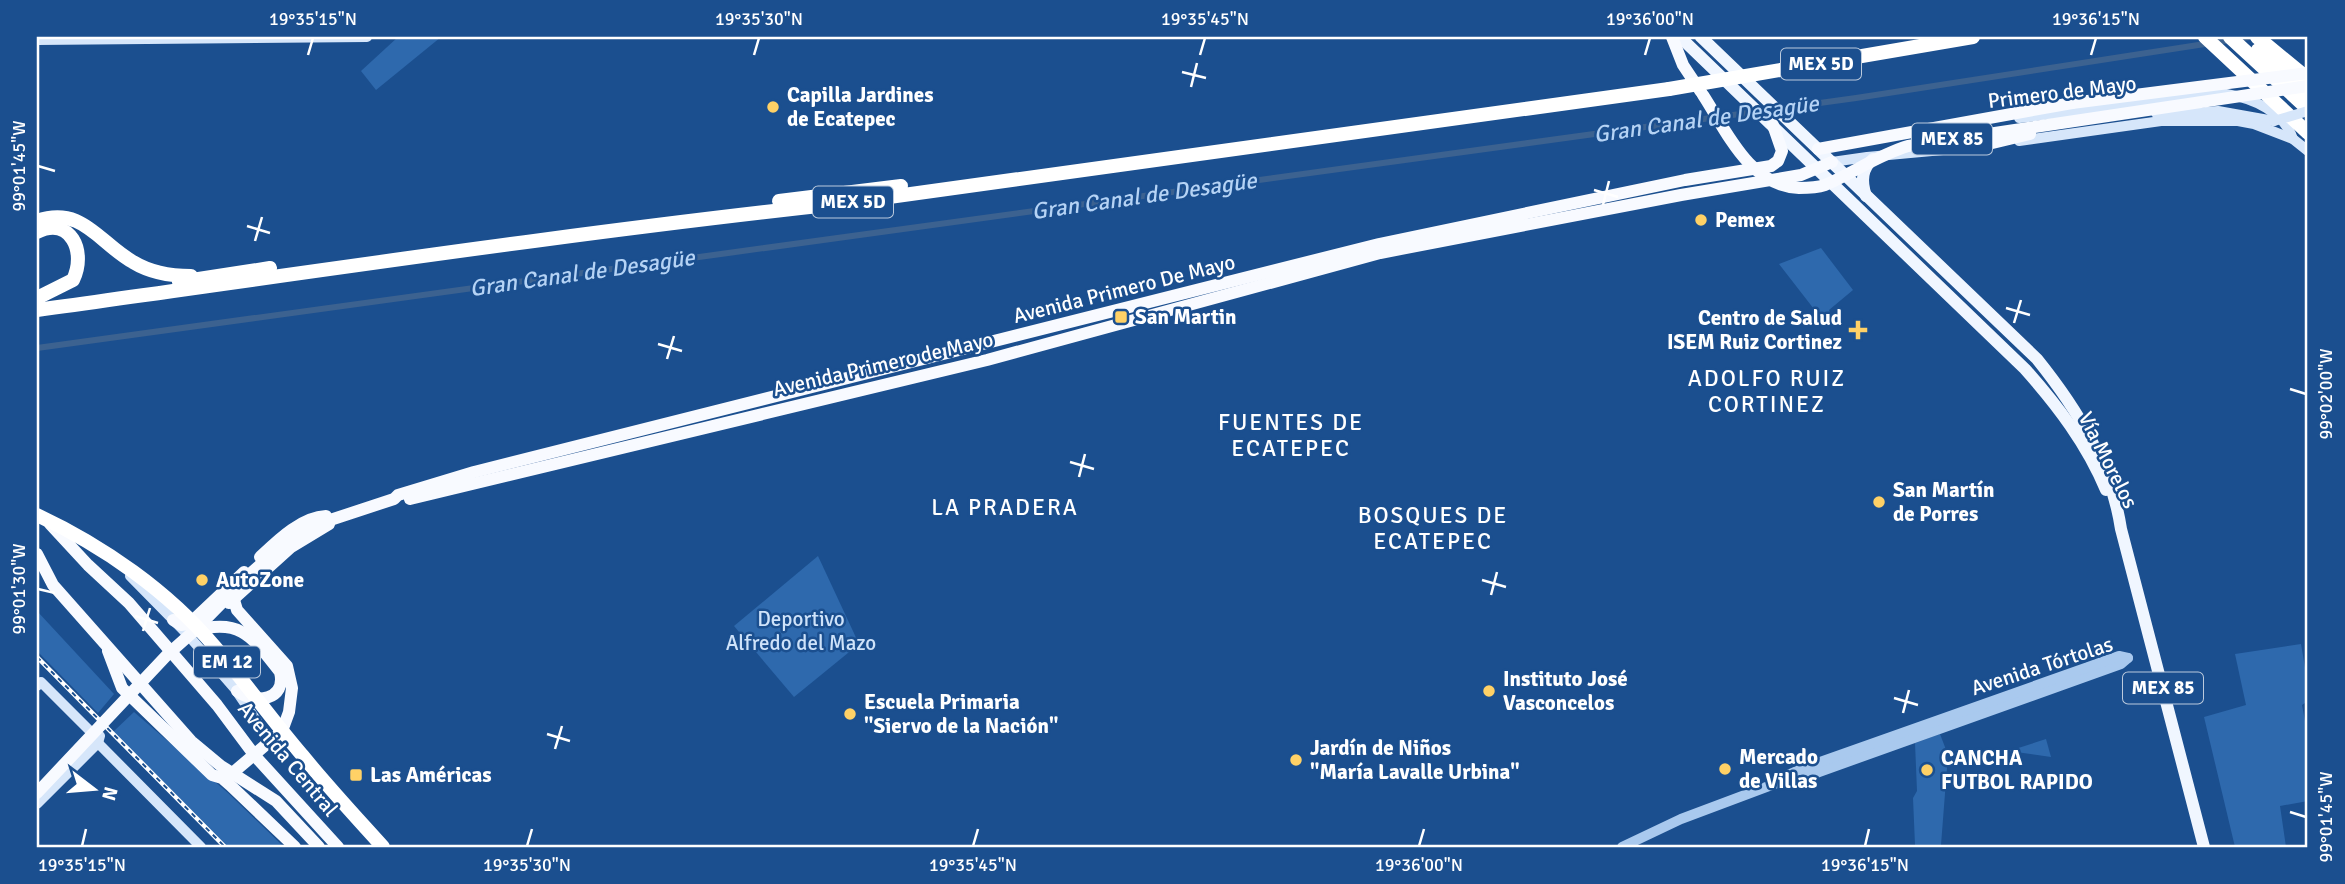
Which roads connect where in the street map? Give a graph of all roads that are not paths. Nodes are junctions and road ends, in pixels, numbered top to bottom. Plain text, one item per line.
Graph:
1 (367, 37) edge
2 (1672, 37) edge
3 (1680, 37) edge
4 (1701, 37) edge
5 (1931, 37) edge
6 (1973, 37) edge
7 (2205, 37) edge
8 (2217, 37) edge
9 (2230, 37) edge
10 (2244, 37) edge
11 (2257, 37) edge
12 (2270, 37) edge
13 (37, 40) edge
14 (2260, 58) junction
15 (2308, 71) edge
16 (2308, 79) edge
17 (1669, 85) junction
18 (2308, 86) edge
19 (2252, 95) junction
20 (2308, 95) edge
21 (2308, 110) edge
22 (2063, 113) junction
23 (2182, 114) junction
24 (2161, 121) junction
25 (2308, 122) edge
26 (1969, 123) junction
27 (1773, 125) joint
28 (2308, 133) edge
29 (2293, 139) junction
30 (1786, 141) junction
31 (1976, 147) junction
32 (1818, 149) junction
33 (2308, 152) edge
34 (1878, 156) junction
35 (1832, 162) junction
36 (1818, 170) junction
37 (1866, 196) junction
38 (37, 221) edge
39 (37, 232) edge
40 (1413, 242) junction
41 (207, 276) junction
42 (37, 299) edge
43 (37, 310) edge
44 (806, 389) joint
45 (394, 499) junction
46 (37, 509) edge
47 (37, 515) edge
48 (333, 518) junction
49 (37, 525) edge
50 (2121, 529) junction
51 (88, 535) junction
52 (70, 545) junction
53 (37, 554) edge
54 (221, 594) junction
55 (234, 600) junction
56 (173, 620) junction
57 (194, 631) junction
58 (37, 686) edge
59 (237, 691) junction
60 (90, 731) junction
61 (271, 742) junction
62 (98, 743) junction
63 (254, 756) junction
64 (228, 776) junction
65 (1782, 781) junction
66 (37, 784) edge
67 (37, 793) edge
68 (37, 804) edge
69 (201, 847) edge
70 (295, 847) edge
71 (318, 847) edge
72 (338, 847) edge
73 (372, 847) edge
74 (383, 847) edge
75 (1622, 847) edge
76 (2204, 847) edge

1 - 13 main road
2 - 19 highway, MEX 85, bridge
3 - 27 main road
4 - 32 main road, Vía Morelos / MEX 85
5 - 17 highway, MEX 5D
6 - 17 highway, MEX 5D, bridge
7 - 14 highway
8 - 14 highway
9 - 14 highway
10 - 14 highway
11 - 14 highway
12 - 14 highway
14 - 15 highway
14 - 16 highway
14 - 20 highway
14 - 21 highway
14 - 25 highway
14 - 28 highway
15 - 26 highway, MEX 85, bridge
17 - 41 highway, MEX 5D
17 - 43 highway, MEX 5D
18 - 19 highway, MEX 85, bridge
19 - 31 highway, bridge
21 - 23 main road, bridge
22 - 23 main road
22 - 26 main road, Primero de Mayo
22 - 29 main road, Primero de Mayo
23 - 24 main road
24 - 29 main road, Primero de Mayo
24 - 31 main road, Primero de Mayo
26 - 31 main road
26 - 32 highway, Primero de Mayo / MEX 85
27 - 30 highway
29 - 33 main road, Primero de Mayo
30 - 36 main road, Vía Morelos / MEX 85
30 - 40 highway
31 - 34 main road, Primero de Mayo
32 - 35 main road, Vía Morelos / MEX 85
34 - 35 main road, Primero de Mayo
34 - 37 main road
35 - 36 highway, Primero de Mayo
35 - 37 main road, Vía Morelos / MEX 85
36 - 40 highway
36 - 50 main road, Vía Morelos / MEX 85
37 - 50 main road, Vía Morelos / MEX 85
38 - 41 highway
39 - 42 highway
40 - 44 highway, Avenida Primero De Mayo
40 - 45 highway, Avenida Primero de Mayo
41 - 42 highway, MEX 5D
44 - 45 highway, Avenida Primero de Mayo
45 - 48 highway, Avenida Primero de Mayo
46 - 51 highway
46 - 52 highway, Avenida Central
47 - 74 highway, EM 12, bridge
48 - 54 highway
48 - 55 highway
48 - 57 highway, bridge
49 - 73 highway, EM 12
50 - 76 main road, MEX 85
51 - 52 highway
51 - 56 main road
52 - 63 highway, Avenida Central
53 - 64 highway, Avenida Central
54 - 55 highway
54 - 56 highway
55 - 61 highway
56 - 59 main road
57 - 59 highway, bridge
57 - 67 highway, bridge
58 - 60 main road
59 - 61 main road
60 - 62 main road
60 - 66 main road
61 - 63 highway
62 - 68 main road
62 - 69 main road
63 - 64 highway
63 - 72 highway, Avenida Central
64 - 70 highway
64 - 71 highway, Avenida Central
65 - 65 street, Avenida Tórtolas
65 - 75 street

